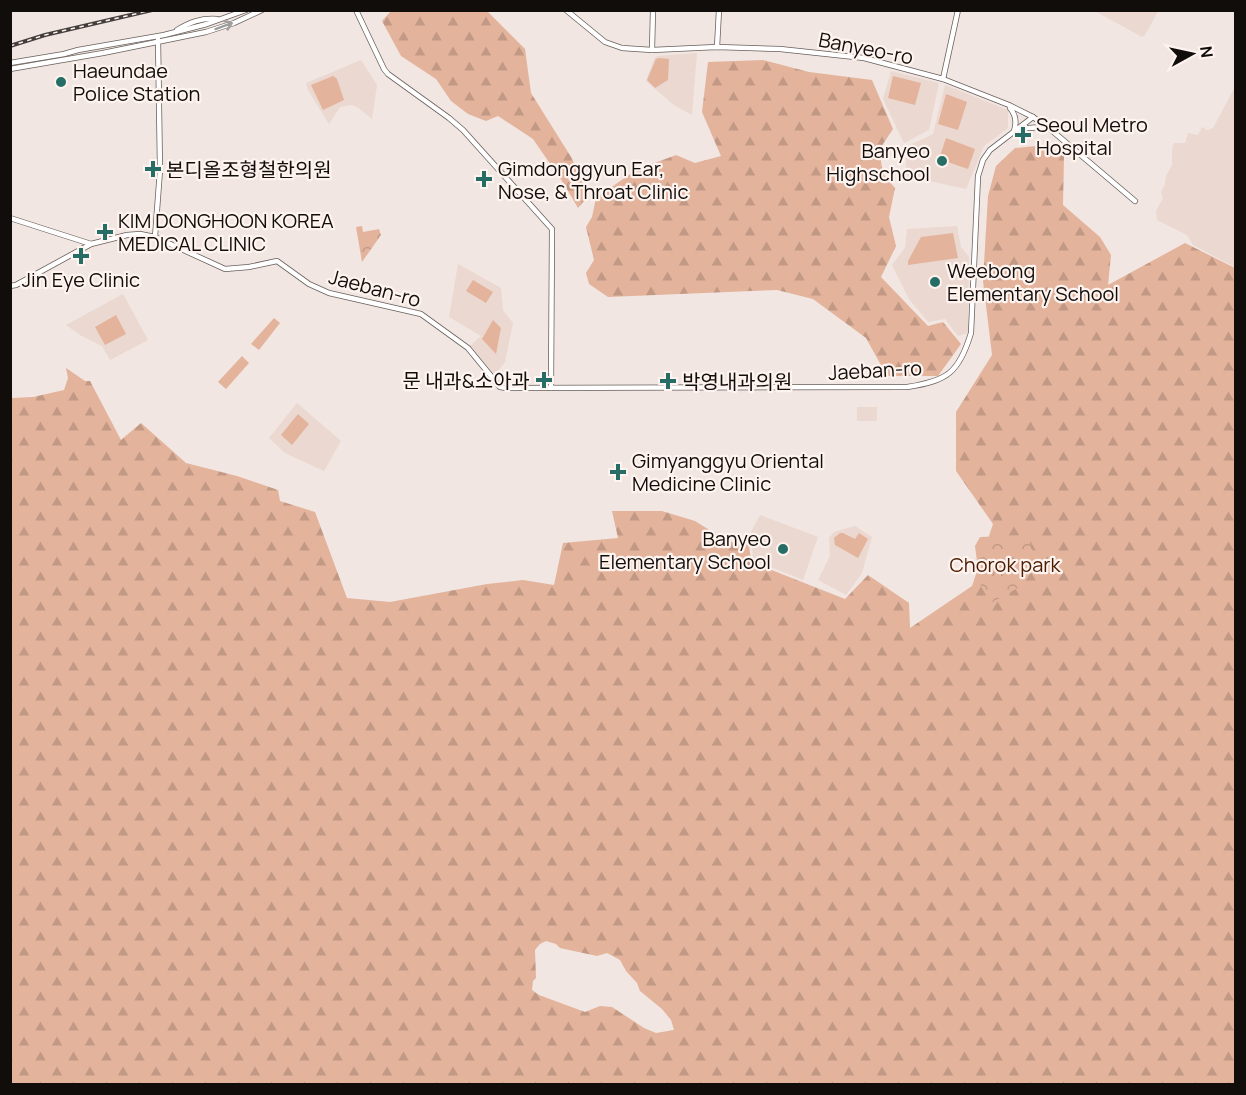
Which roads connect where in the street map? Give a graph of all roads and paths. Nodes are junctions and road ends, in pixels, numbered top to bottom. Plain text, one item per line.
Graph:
1 (246, 10) edge
2 (262, 10) edge
3 (356, 10) edge
4 (567, 10) edge
5 (653, 10) edge
6 (719, 10) edge
7 (958, 10) edge
8 (158, 39) junction
9 (717, 46) junction
10 (652, 50) junction
11 (10, 63) edge
12 (10, 69) edge
13 (943, 79) junction
14 (1009, 105) junction
15 (1033, 117) junction
16 (1050, 129) junction
17 (1014, 131) junction
18 (1135, 201) dead end
19 (10, 218) edge
20 (155, 237) junction
21 (91, 244) junction
22 (10, 286) edge
23 (551, 388) junction

1 - 8 main road
8 -> 2 main road
3 - 23 main road
4 - 10 main road, Banyeo-ro
5 - 10 main road
6 - 9 main road
7 - 13 main road
8 - 11 main road
8 - 12 main road
8 - 20 main road
9 - 10 main road, Banyeo-ro
9 - 13 main road, Banyeo-ro
13 - 14 main road, Banyeo-ro
14 - 15 main road, Banyeo-ro
14 - 17 main road
15 - 16 main road, Banyeo-ro
15 - 17 main road, Jaeban-ro
16 - 17 main road
16 - 18 main road, Banyeo-ro
17 - 23 main road, Jaeban-ro
19 - 21 main road
20 - 21 main road, Jaeban-ro
20 - 23 main road, Jaeban-ro
21 - 22 main road, Jaeban-ro

